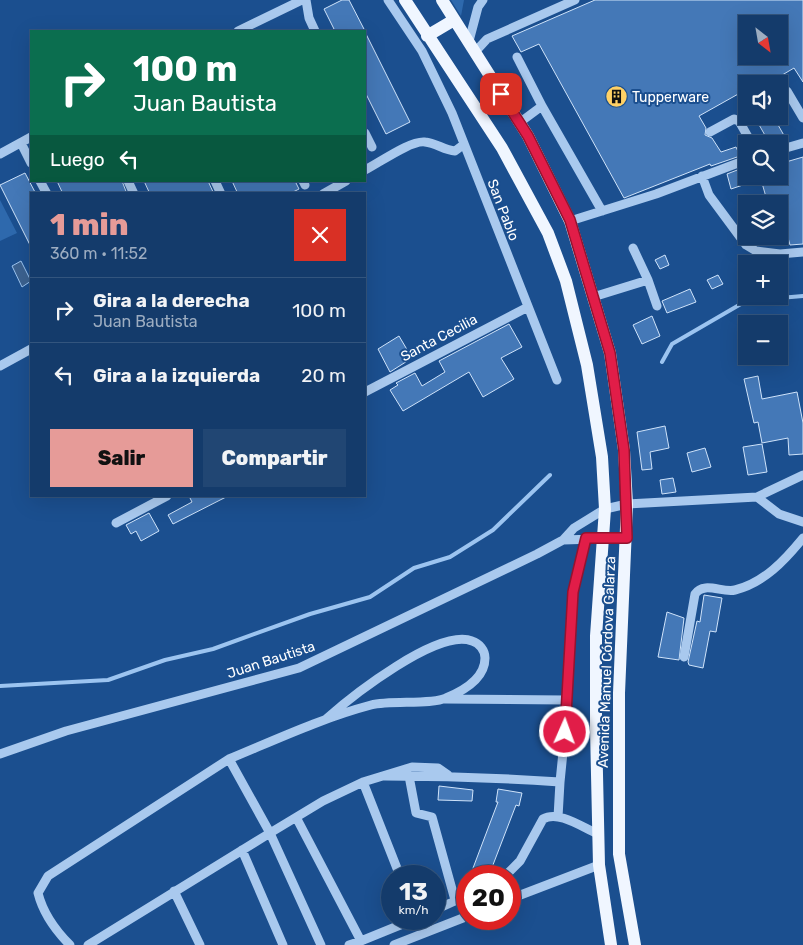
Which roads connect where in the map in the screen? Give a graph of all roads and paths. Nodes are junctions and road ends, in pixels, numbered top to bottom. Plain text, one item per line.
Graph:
1 (302, 0) edge
2 (306, 0) edge
3 (388, 0) edge
4 (405, 0) edge
5 (442, 0) edge
6 (483, 0) edge
7 (575, 0) edge
8 (454, 20) junction
9 (240, 30) edge
10 (315, 30) edge
11 (427, 36) junction
12 (472, 46) junction
13 (422, 51) junction
14 (517, 57) dead end
15 (788, 94) edge
16 (542, 106) junction
17 (803, 118) edge
18 (519, 123) junction
19 (710, 132) dead end
20 (366, 135) edge
21 (747, 135) edge
22 (30, 138) edge
23 (22, 142) junction
24 (803, 144) edge
25 (463, 145) junction
26 (372, 147) dead end
27 (788, 148) edge
28 (0, 154) edge
29 (30, 160) edge
30 (738, 163) edge
31 (366, 169) edge
32 (702, 176) junction
33 (344, 182) edge
34 (327, 192) edge
35 (602, 211) junction
36 (570, 220) junction
37 (633, 248) dead end
38 (803, 252) edge
39 (648, 280) junction
40 (593, 297) junction
41 (657, 306) dead end
42 (526, 308) junction
43 (30, 351) edge
44 (0, 366) edge
45 (557, 380) dead end
46 (366, 391) edge
47 (803, 476) edge
48 (165, 497) edge
49 (757, 497) junction
50 (627, 504) junction
51 (605, 509) junction
52 (803, 522) edge
53 (116, 523) dead end
54 (586, 538) junction
55 (603, 538) junction
56 (627, 538) junction
57 (803, 538) edge
58 (563, 540) junction
59 (684, 657) dead end
60 (444, 700) junction
61 (566, 700) junction
62 (326, 719) junction
63 (0, 754) edge
64 (229, 759) junction
65 (448, 775) junction
66 (384, 776) junction
67 (409, 776) junction
68 (363, 782) junction
69 (560, 782) junction
70 (558, 817) junction
71 (296, 819) junction
72 (270, 832) junction
73 (598, 834) junction
74 (242, 850) junction
75 (396, 865) edge
76 (516, 865) edge
77 (599, 865) junction
78 (174, 891) junction
79 (521, 895) edge
80 (455, 900) joint
81 (446, 904) edge
82 (456, 921) edge
83 (388, 930) edge
84 (361, 941) junction
85 (70, 945) edge
86 (88, 945) edge
87 (200, 945) edge
88 (283, 945) edge
89 (321, 945) edge
90 (348, 945) edge
91 (394, 945) edge
92 (611, 945) edge
93 (634, 945) edge

1 - 9 street
2 - 10 street
3 - 13 street, San Pablo
4 - 11 main road, Avenida Manuel Córdova Galarza
5 - 8 main road, Avenida Manuel Córdova Galarza
6 - 12 street
7 - 12 street
8 - 11 main road
8 - 12 main road, Avenida Manuel Córdova Galarza
11 - 13 street
11 - 51 main road, Avenida Manuel Córdova Galarza
12 - 18 main road, Avenida Manuel Córdova Galarza
13 - 25 street, San Pablo
14 - 16 street
15 - 17 street
16 - 18 street
16 - 35 street
18 - 36 main road, Avenida Manuel Córdova Galarza
19 - 21 street
20 - 26 street
22 - 23 street
23 - 28 street
23 - 29 street
24 - 27 street
25 - 31 street
25 - 42 street, San Pablo
30 - 32 street
32 - 35 street
32 - 38 street
33 - 34 street
35 - 36 street
36 - 40 main road, Avenida Manuel Córdova Galarza
37 - 39 street
39 - 40 street
39 - 41 street
40 - 50 main road, Avenida Manuel Córdova Galarza
42 - 45 street, San Pablo
42 - 46 street, Santa Cecilia
43 - 44 street
47 - 49 street
48 - 53 street
49 - 50 street, Juan Bautista
49 - 52 street
50 - 51 street, Juan Bautista
50 - 56 main road, Avenida Manuel Córdova Galarza
51 - 55 main road, Avenida Manuel Córdova Galarza
51 - 58 street, Juan Bautista
54 - 55 street, Juan Bautista
54 - 58 street, Juan Bautista
54 - 61 street
55 - 56 street, Juan Bautista
55 - 73 main road, Avenida Manuel Córdova Galarza
56 - 93 main road, Avenida Manuel Córdova Galarza
57 - 59 street
58 - 63 street, Juan Bautista
60 - 61 street
60 - 62 street
60 - 62 street
61 - 69 street
62 - 64 street
64 - 72 street
64 - 85 street
65 - 66 street
65 - 67 street
65 - 69 street
66 - 67 street
66 - 68 street
67 - 80 street
68 - 71 street
68 - 75 street
69 - 70 street
70 - 73 street
70 - 76 street
71 - 72 street
71 - 84 street
72 - 74 street
72 - 89 street
73 - 77 main road, Avenida Manuel Córdova Galarza
74 - 78 street
74 - 88 street
77 - 79 street
77 - 92 main road, Avenida Manuel Córdova Galarza
78 - 86 street
78 - 87 street
80 - 81 street
82 - 91 street
83 - 84 street
84 - 90 street

